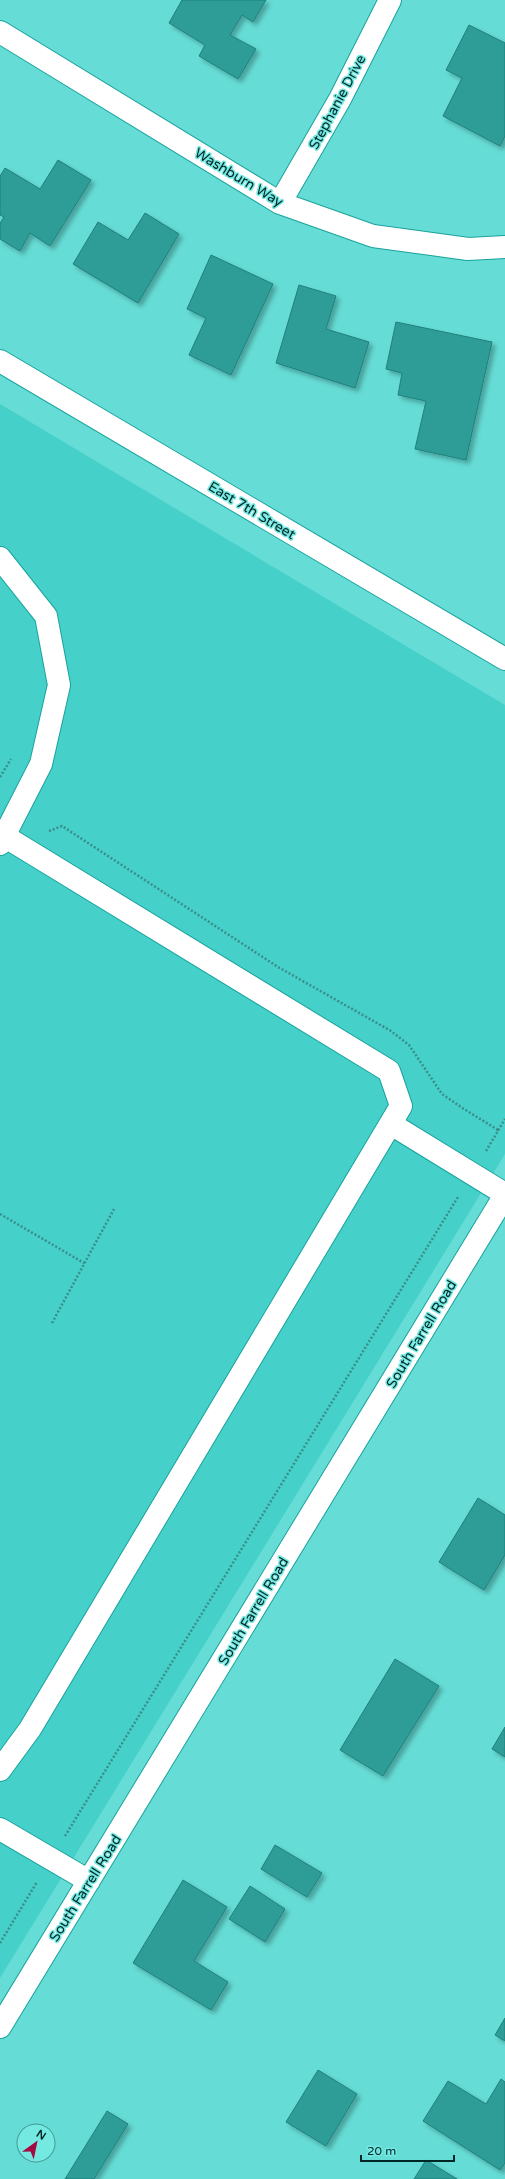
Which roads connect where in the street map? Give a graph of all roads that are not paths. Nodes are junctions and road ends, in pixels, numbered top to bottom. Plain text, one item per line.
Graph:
1 (390, 0) edge
2 (0, 32) edge
3 (280, 203) junction
4 (505, 247) edge
5 (0, 361) edge
6 (0, 558) edge
7 (505, 659) edge
8 (2, 840) edge
9 (391, 1124) junction
10 (505, 1194) edge
11 (0, 1770) edge
12 (0, 1829) edge
13 (89, 1882) junction
14 (0, 2027) edge

1 - 3 street, Stephanie Drive
2 - 3 street, Washburn Way
3 - 4 street, Washburn Way
5 - 7 street, East 7th Street
6 - 8 street
8 - 9 street
9 - 10 street
9 - 11 street
10 - 13 street, South Farrell Road
12 - 13 street
13 - 14 street, South Farrell Road

